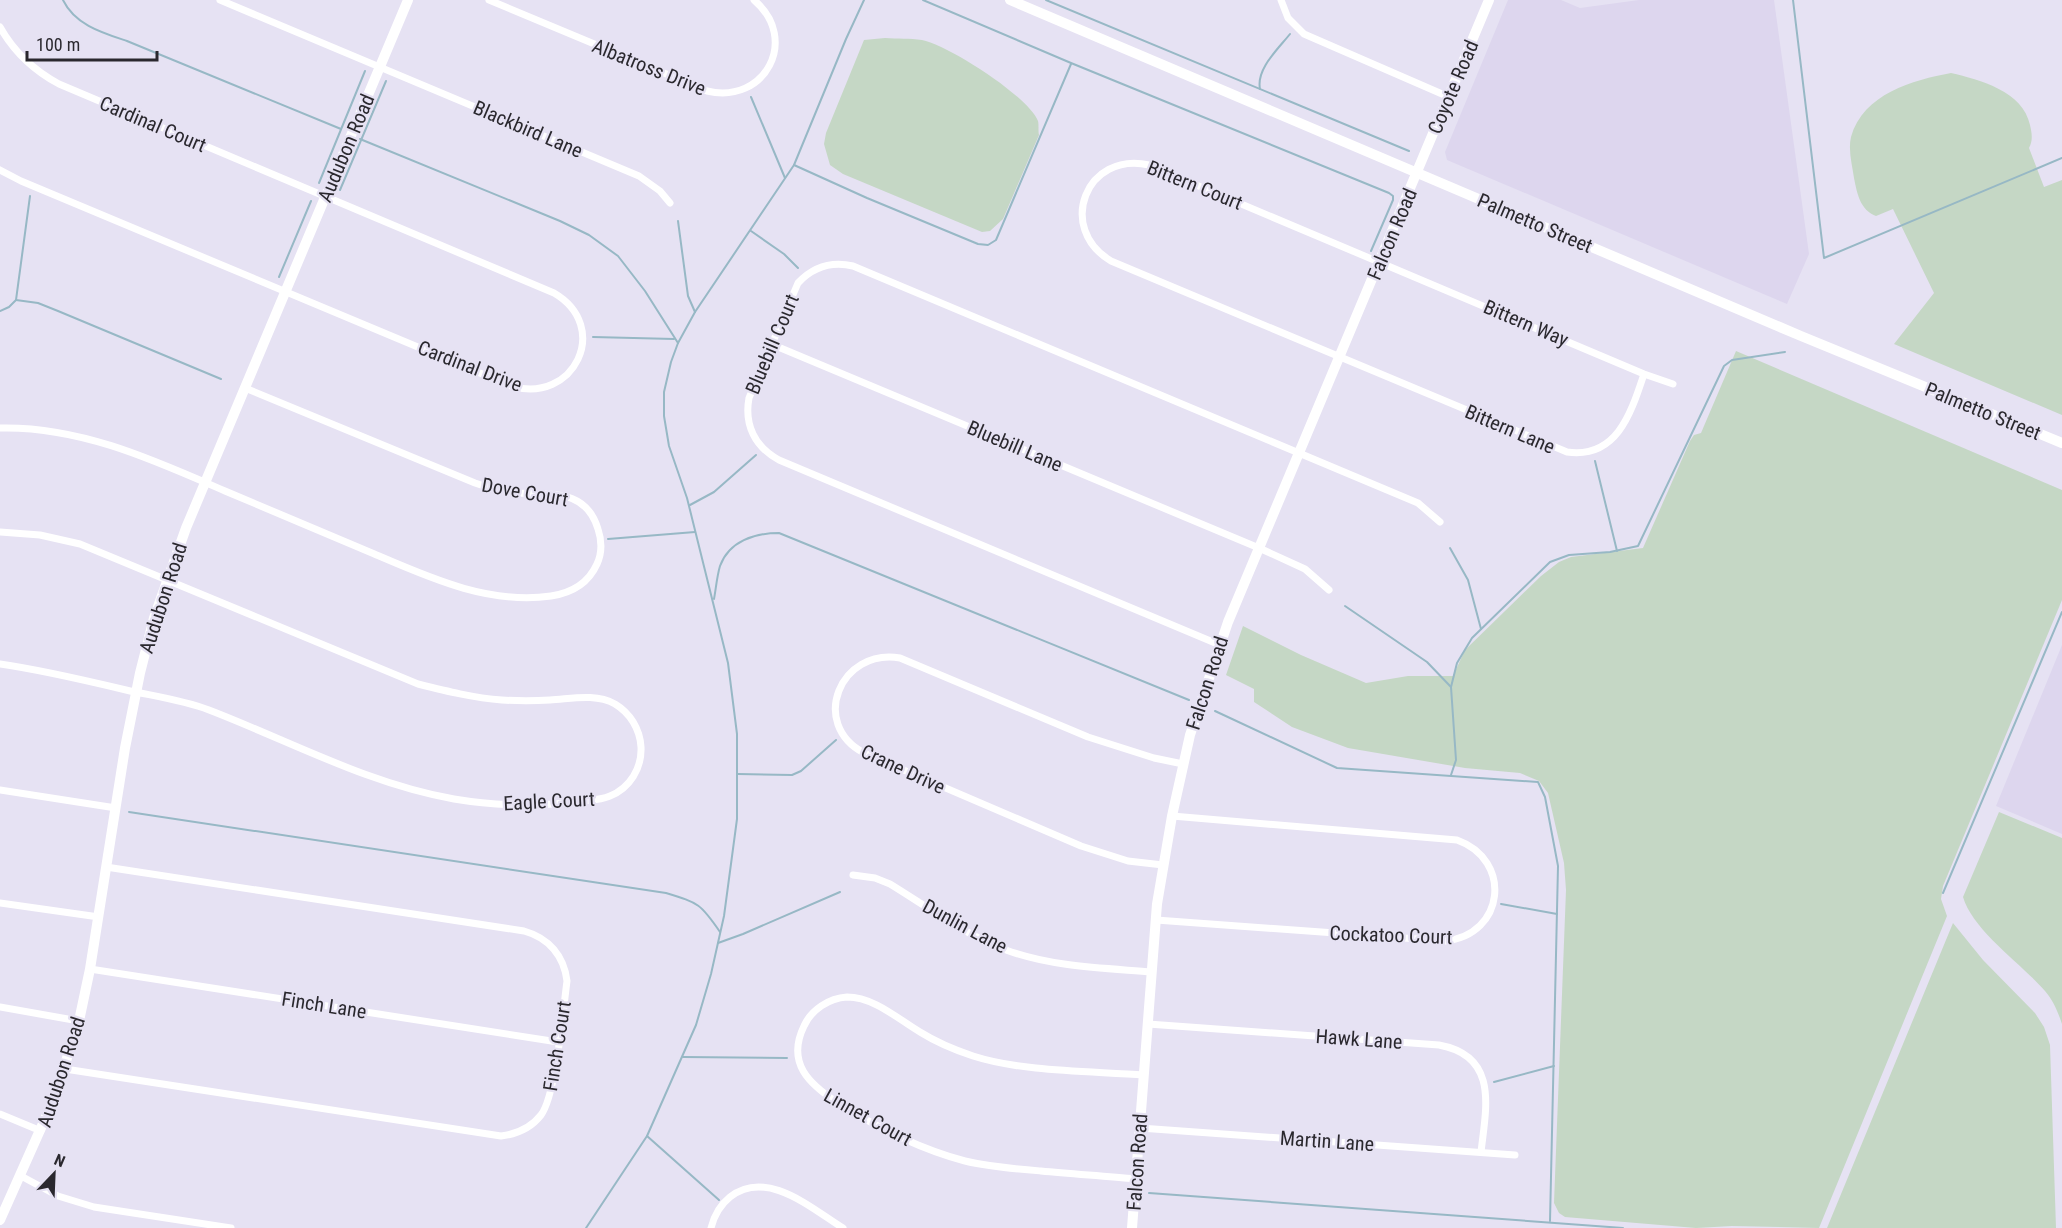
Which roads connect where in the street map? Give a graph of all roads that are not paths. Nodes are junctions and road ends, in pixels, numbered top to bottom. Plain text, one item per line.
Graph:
1 (220, 0) edge
2 (408, 0) edge
3 (489, 0) edge
4 (754, 0) edge
5 (1010, 0) edge
6 (1281, 0) edge
7 (1488, 0) edge
8 (0, 27) edge
9 (380, 67) junction
10 (1449, 97) junction
11 (0, 170) edge
12 (1417, 173) junction
13 (325, 196) junction
14 (670, 203) dead end
15 (1380, 261) junction
16 (285, 291) junction
17 (771, 344) junction
18 (1339, 358) junction
19 (1644, 374) junction
20 (1673, 384) dead end
21 (245, 388) junction
22 (0, 428) edge
23 (2062, 443) edge
24 (1299, 453) junction
25 (205, 482) junction
26 (1440, 522) dead end
27 (0, 532) edge
28 (1259, 548) junction
29 (167, 580) junction
30 (1329, 590) dead end
31 (1220, 645) junction
32 (0, 664) edge
33 (136, 692) junction
34 (1183, 764) junction
35 (0, 790) edge
36 (116, 808) junction
37 (1172, 816) junction
38 (1163, 865) junction
39 (106, 867) junction
40 (853, 875) dead end
41 (0, 903) edge
42 (99, 918) junction
43 (1156, 920) junction
44 (90, 969) junction
45 (1152, 972) junction
46 (0, 1007) edge
47 (79, 1021) junction
48 (1148, 1024) junction
49 (558, 1042) junction
50 (65, 1069) junction
51 (1144, 1075) junction
52 (0, 1114) edge
53 (1140, 1128) junction
54 (41, 1131) junction
55 (1481, 1152) junction
56 (1515, 1155) dead end
57 (21, 1176) junction
58 (1136, 1179) junction
59 (0, 1220) edge
60 (231, 1228) edge
61 (711, 1228) edge
62 (843, 1228) edge
63 (1132, 1228) edge

1 - 9 street, Blackbird Lane
2 - 9 street, Audubon Road
3 - 4 street, Albatross Drive
5 - 12 street, Palmetto Street
6 - 10 street
7 - 10 street, Coyote Road
8 - 13 street, Cardinal Court
9 - 13 street, Audubon Road
9 - 14 street, Blackbird Lane
10 - 12 street, Coyote Road
11 - 16 street
12 - 15 street, Falcon Road
12 - 23 street, Palmetto Street
13 - 16 street, Audubon Road
13 - 16 street, Cardinal Drive
15 - 18 street, Falcon Road
15 - 18 street, Bittern Court
15 - 19 street, Bittern Way
16 - 21 street, Audubon Road
17 - 24 street, Bluebill Court
17 - 28 street, Bluebill Lane
17 - 31 street, Bluebill Court
18 - 19 street, Bittern Lane
18 - 24 street, Falcon Road
19 - 20 street, Bittern Way
21 - 25 street, Audubon Road
21 - 25 street, Dove Court
22 - 25 street, Dove Court
24 - 26 street, Bluebill Court
24 - 28 street, Falcon Road
25 - 29 street, Audubon Road
27 - 29 street, Eagle Court
28 - 30 street, Bluebill Lane
28 - 31 street, Falcon Road
29 - 33 street, Audubon Road
29 - 33 street, Eagle Court
31 - 34 street, Falcon Road
32 - 33 street, Eagle Court
33 - 36 street, Audubon Road
34 - 37 street, Falcon Road
34 - 38 street, Crane Drive
35 - 36 street
36 - 39 street, Audubon Road
37 - 38 street, Falcon Road
37 - 43 street, Cockatoo Court
38 - 43 street, Falcon Road
39 - 42 street, Audubon Road
39 - 49 street, Finch Court
40 - 45 street, Dunlin Lane
41 - 42 street
42 - 44 street, Audubon Road
43 - 45 street, Falcon Road
44 - 47 street, Audubon Road
44 - 49 street, Finch Lane
45 - 48 street, Falcon Road
46 - 47 street
47 - 50 street, Audubon Road
48 - 51 street, Falcon Road
48 - 55 street, Hawk Lane
49 - 50 street, Finch Court
50 - 54 street, Audubon Road
51 - 53 street, Falcon Road
51 - 58 street, Linnet Court
52 - 54 street
53 - 55 street, Martin Lane
53 - 58 street, Falcon Road
54 - 57 street, Audubon Road
55 - 56 street, Martin Lane
57 - 59 street, Audubon Road
57 - 60 street
58 - 63 street, Falcon Road
61 - 62 street

